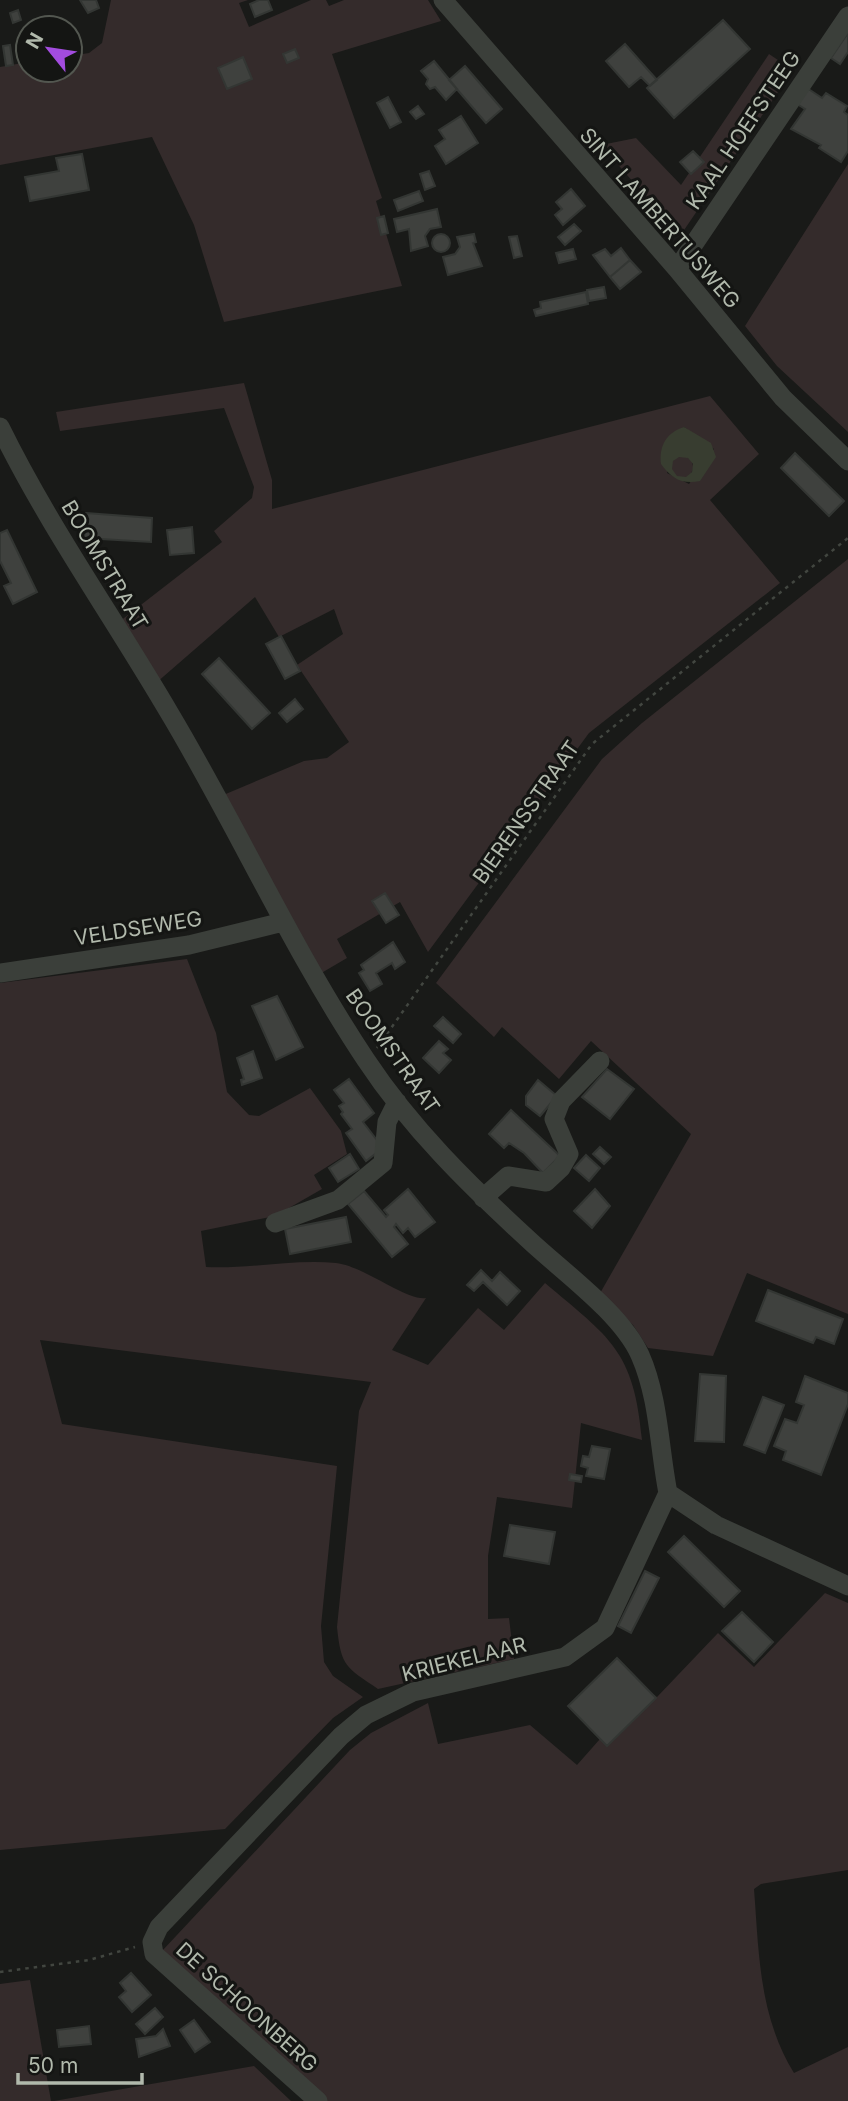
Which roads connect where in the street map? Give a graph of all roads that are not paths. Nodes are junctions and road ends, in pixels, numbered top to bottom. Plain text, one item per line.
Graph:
1 (443, 0) edge
2 (848, 16) edge
3 (677, 269) junction
4 (0, 427) edge
5 (848, 461) edge
6 (283, 922) junction
7 (0, 973) edge
8 (600, 1061) dead end
9 (397, 1102) junction
10 (483, 1198) junction
11 (275, 1223) dead end
12 (668, 1493) junction
13 (848, 1586) edge
14 (152, 1942) joint
15 (318, 2101) edge

1 - 3 street, SINT LAMBERTUSWEG
2 - 3 street, KAAL HOEFSTEEG
3 - 5 street, SINT LAMBERTUSWEG
4 - 6 street, BOOMSTRAAT
6 - 7 street, VELDSEWEG
6 - 9 street, BOOMSTRAAT
8 - 10 street
9 - 10 street, BOOMSTRAAT
9 - 11 street
10 - 12 street, BOOMSTRAAT
12 - 13 street
12 - 14 street, KRIEKELAAR
14 - 15 street, DE SCHOONBERG

